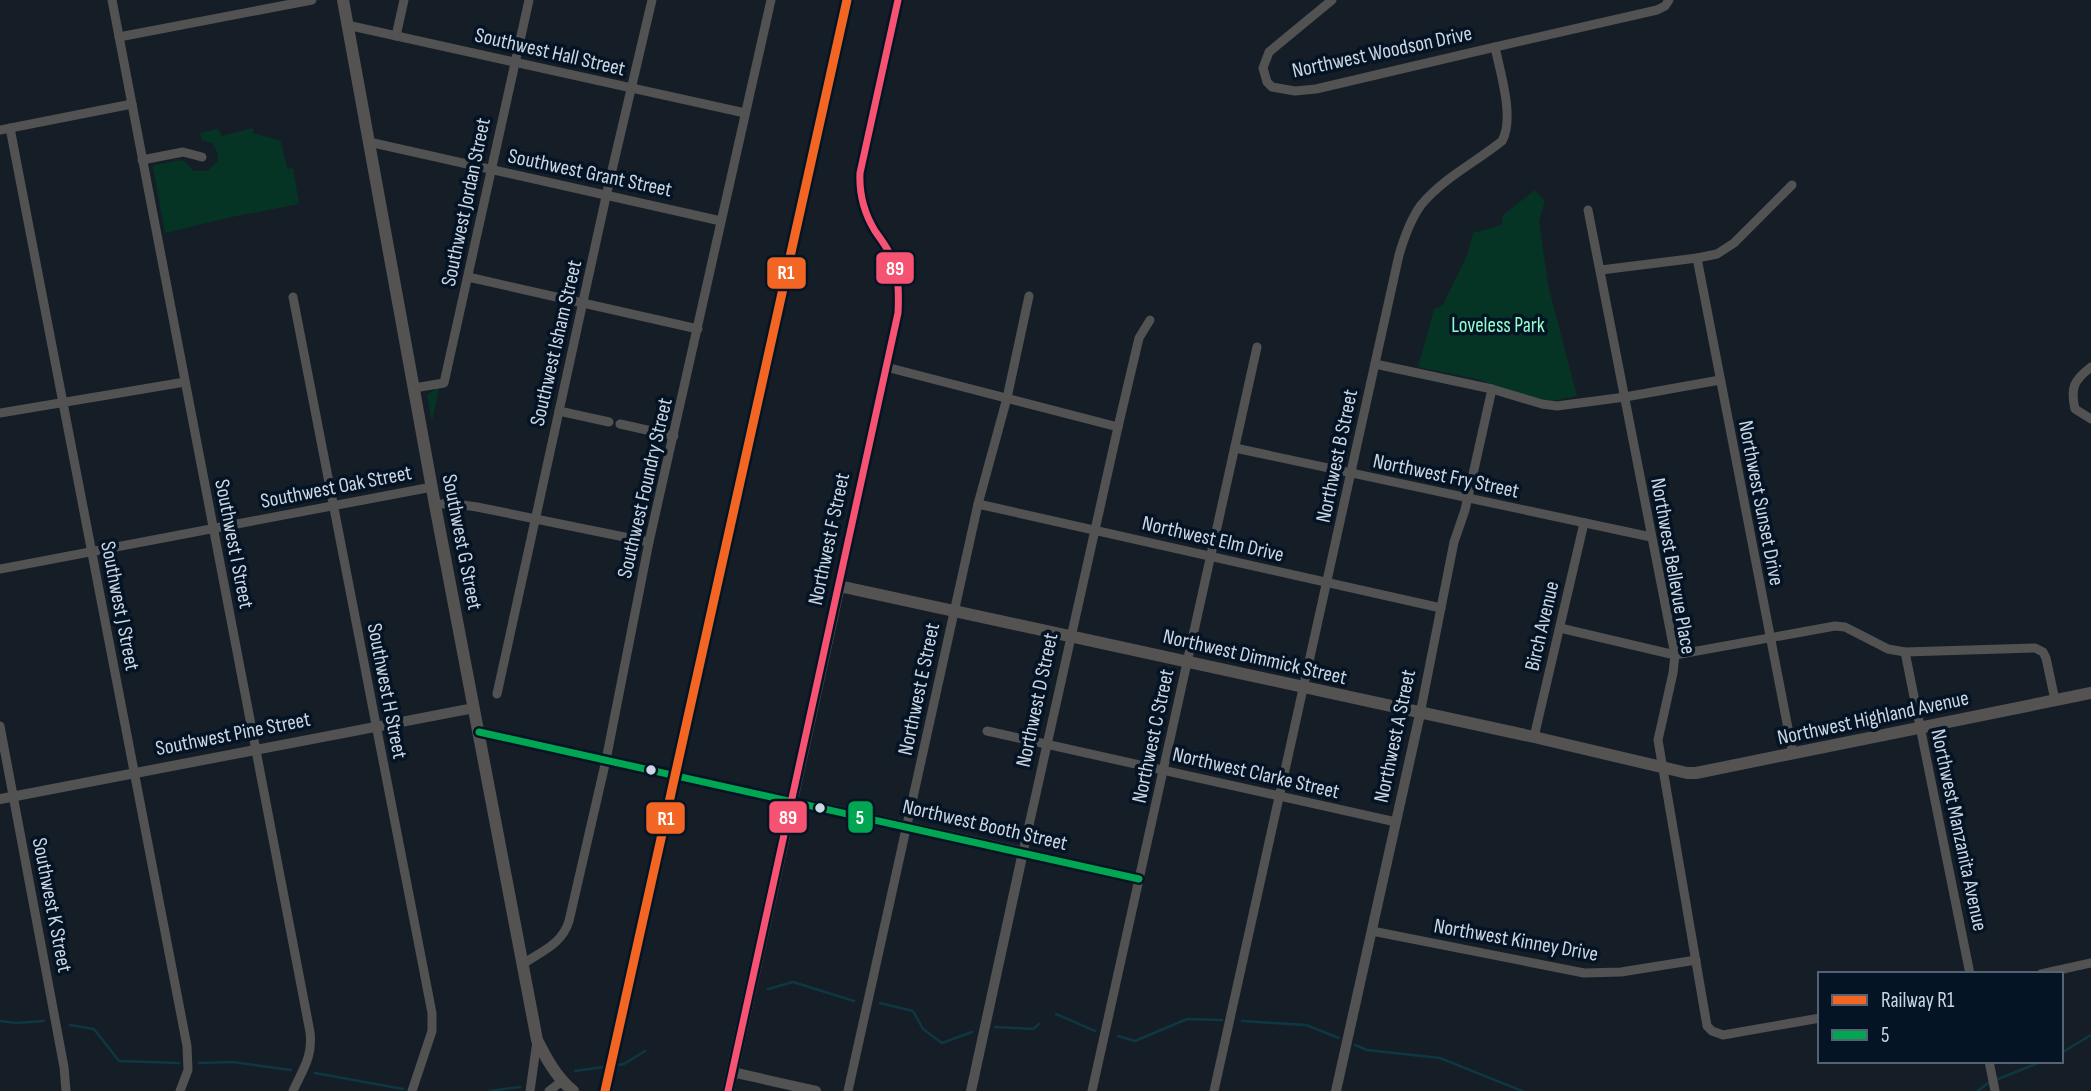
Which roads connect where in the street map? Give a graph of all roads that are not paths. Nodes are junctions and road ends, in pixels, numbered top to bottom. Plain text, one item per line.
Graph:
1 (112, 0) edge
2 (259, 0) edge
3 (312, 0) edge
4 (343, 0) edge
5 (404, 0) edge
6 (529, 0) edge
7 (652, 0) edge
8 (771, 0) edge
9 (898, 0) edge
10 (1332, 0) edge
11 (1669, 0) edge
12 (261, 10) junction
13 (347, 24) junction
14 (396, 36) junction
15 (119, 37) junction
16 (1495, 47) junction
17 (515, 62) junction
18 (631, 89) junction
19 (132, 104) junction
20 (745, 113) junction
21 (10, 128) junction
22 (0, 130) edge
23 (369, 142) junction
24 (202, 156) dead end
25 (142, 160) junction
26 (491, 170) junction
27 (1792, 185) dead end
28 (606, 196) junction
29 (1588, 210) dead end
30 (721, 221) junction
31 (1697, 258) junction
32 (1601, 270) junction
33 (468, 277) junction
34 (293, 296) dead end
35 (1029, 296) dead end
36 (583, 302) junction
37 (1150, 320) dead end
38 (698, 329) junction
39 (1257, 346) dead end
40 (1375, 364) junction
41 (886, 367) junction
42 (2091, 368) edge
43 (1720, 380) junction
44 (185, 382) junction
45 (414, 388) junction
46 (1492, 389) junction
47 (1625, 397) junction
48 (1006, 398) junction
49 (62, 402) junction
50 (559, 411) junction
51 (0, 413) edge
52 (2091, 419) edge
53 (609, 422) dead end
54 (620, 424) dead end
55 (1118, 427) junction
56 (674, 436) junction
57 (1235, 448) junction
58 (1351, 473) junction
59 (432, 487) junction
60 (1467, 499) junction
61 (978, 504) junction
62 (334, 505) junction
63 (435, 505) junction
64 (535, 518) junction
65 (1584, 523) junction
66 (213, 528) junction
67 (1095, 530) junction
68 (1651, 537) junction
69 (649, 541) junction
70 (92, 552) junction
71 (1211, 556) junction
72 (0, 569) edge
73 (1326, 582) junction
74 (839, 586) junction
75 (1441, 608) junction
76 (954, 612) junction
77 (1560, 628) junction
78 (1071, 636) junction
79 (1769, 638) junction
80 (1905, 652) junction
81 (1675, 655) junction
82 (1187, 662) junction
83 (1304, 688) junction
84 (2091, 693) edge
85 (498, 694) dead end
86 (2055, 700) junction
87 (474, 708) junction
88 (1420, 714) junction
89 (0, 726) edge
90 (376, 726) junction
91 (1920, 728) junction
92 (987, 731) dead end
93 (479, 732) junction
94 (1534, 737) junction
95 (1047, 745) junction
96 (256, 749) junction
97 (1793, 754) junction
98 (606, 760) junction
99 (1663, 767) junction
100 (1163, 771) junction
101 (135, 773) junction
102 (14, 796) junction
103 (1279, 796) junction
104 (0, 799) edge
105 (790, 801) junction
106 (1395, 822) junction
107 (907, 827) junction
108 (1023, 852) junction
109 (1139, 879) junction
110 (1372, 931) junction
111 (1696, 960) junction
112 (2091, 963) edge
113 (523, 964) junction
114 (1970, 972) edge
115 (2050, 972) edge
116 (1818, 1018) edge
117 (537, 1040) junction
118 (1989, 1063) edge
119 (732, 1072) junction
120 (562, 1081) junction
121 (66, 1091) edge
122 (180, 1091) edge
123 (293, 1091) edge
124 (412, 1091) edge
125 (530, 1091) edge
126 (549, 1091) edge
127 (573, 1091) edge
128 (728, 1091) edge
129 (816, 1091) edge
130 (848, 1091) edge
131 (971, 1091) edge
132 (1093, 1091) edge
133 (1214, 1091) edge
134 (1336, 1091) edge
135 (1995, 1091) edge

1 - 15 street, Southwest I Street
2 - 12 street
3 - 12 street
4 - 13 main road, Southwest G Street
5 - 14 street
6 - 17 street, Southwest Jordan Street
7 - 18 street, Southwest Isham Street
8 - 20 street, Southwest Foundry Street
9 - 41 street, Northwest F Street
10 - 16 street, Northwest Woodson Drive
11 - 16 street
12 - 15 street
13 - 14 street, Southwest Hall Street
13 - 23 main road, Southwest G Street
14 - 17 street, Southwest Hall Street
15 - 19 street, Southwest I Street
16 - 40 street, Northwest B Street
17 - 18 street, Southwest Hall Street
17 - 26 street, Southwest Jordan Street
18 - 20 street, Southwest Hall Street
18 - 28 street, Southwest Isham Street
19 - 21 street
19 - 25 street, Southwest I Street
20 - 30 street, Southwest Foundry Street
21 - 22 street
21 - 49 street, Southwest J Street
23 - 26 street, Southwest Grant Street
23 - 45 main road, Southwest G Street
24 - 25 street
25 - 44 street, Southwest I Street
26 - 28 street, Southwest Grant Street
26 - 33 street, Southwest Jordan Street
27 - 31 street
28 - 30 street, Southwest Grant Street
28 - 36 street, Southwest Isham Street
29 - 32 street, Northwest Bellevue Place
30 - 38 street, Southwest Foundry Street
31 - 32 street
31 - 43 street, Northwest Sunset Drive
32 - 47 street, Northwest Bellevue Place
33 - 36 street
33 - 45 street, Southwest Jordan Street
34 - 62 street, Southwest H Street
35 - 48 street, Northwest E Street
36 - 38 street
36 - 50 street, Southwest Isham Street
37 - 55 street, Northwest D Street
38 - 56 street, Southwest Foundry Street
39 - 57 street, Northwest C Street
40 - 46 street
40 - 58 street, Northwest B Street
41 - 48 street
41 - 74 street, Northwest F Street
42 - 52 street
43 - 47 street
43 - 79 street, Northwest Sunset Drive
44 - 49 street
44 - 66 street, Southwest I Street
45 - 59 main road, Southwest G Street
46 - 47 street
46 - 60 street, Northwest A Street
47 - 68 street, Northwest Bellevue Place
48 - 55 street
48 - 61 street, Northwest E Street
49 - 51 street
49 - 70 street, Southwest J Street
50 - 53 street
50 - 64 street, Southwest Isham Street
54 - 56 street
55 - 67 street, Northwest D Street
56 - 69 street, Southwest Foundry Street
57 - 58 street, Northwest Fry Street
57 - 71 street, Northwest C Street
58 - 60 street, Northwest Fry Street
58 - 73 street, Northwest B Street
59 - 62 street, Southwest Oak Street
59 - 63 main road, Southwest G Street
60 - 65 street, Northwest Fry Street
60 - 75 street, Northwest A Street
61 - 67 street, Northwest Elm Drive
61 - 76 street, Northwest E Street
62 - 66 street, Southwest Oak Street
62 - 90 street, Southwest H Street
63 - 64 street
63 - 87 main road, Southwest G Street
64 - 69 street
64 - 85 street, Southwest Isham Street
65 - 68 street, Northwest Fry Street
65 - 77 street, Birch Avenue
66 - 70 street, Southwest Oak Street
66 - 96 street, Southwest I Street
67 - 71 street, Northwest Elm Drive
67 - 78 street, Northwest D Street
68 - 81 street, Northwest Bellevue Place
69 - 98 street, Southwest Foundry Street
70 - 72 street, Southwest Oak Street
70 - 101 street, Southwest J Street
71 - 73 street, Northwest Elm Drive
71 - 82 street, Northwest C Street
73 - 75 street, Northwest Elm Drive
73 - 83 street, Northwest B Street
74 - 76 main road, Northwest Dimmick Street
74 - 105 main road, Northwest F Street
75 - 88 street, Northwest A Street
76 - 78 main road, Northwest Dimmick Street
76 - 107 street, Northwest E Street
77 - 81 street
77 - 94 street, Birch Avenue
78 - 82 main road, Northwest Dimmick Street
78 - 95 street, Northwest D Street
79 - 80 street
79 - 81 street
79 - 97 street, Northwest Sunset Drive
80 - 86 street
80 - 91 street, Northwest Manzanita Avenue
81 - 99 street, Northwest Bellevue Place
82 - 83 main road, Northwest Dimmick Street
82 - 100 street, Northwest C Street
83 - 88 main road, Northwest Dimmick Street
83 - 103 street, Northwest B Street
84 - 86 main road, Northwest Highland Avenue
86 - 91 main road, Northwest Highland Avenue
87 - 90 street, Southwest Pine Street
87 - 93 main road, Southwest G Street
88 - 94 main road, Northwest Dimmick Street
88 - 106 street, Northwest A Street
89 - 102 street, Southwest K Street
90 - 96 street, Southwest Pine Street
90 - 124 street, Southwest H Street
91 - 97 main road, Northwest Highland Avenue
91 - 114 street, Northwest Manzanita Avenue
92 - 95 street, Northwest Clarke Street
93 - 98 street, Northwest Booth Street
93 - 113 main road, Southwest G Street
94 - 99 main road, Northwest Dimmick Street
95 - 100 street, Northwest Clarke Street
95 - 108 street, Northwest D Street
96 - 101 street, Southwest Pine Street
96 - 123 street, Southwest I Street
97 - 99 main road, Northwest Highland Avenue
98 - 105 street, Northwest Booth Street
98 - 113 street, Southwest Foundry Street
99 - 111 street, Northwest Bellevue Place
100 - 103 street, Northwest Clarke Street
100 - 109 street, Northwest C Street
101 - 102 street, Southwest Pine Street
101 - 122 street, Southwest J Street
102 - 104 street, Southwest Pine Street
102 - 121 street, Southwest K Street
103 - 106 street, Northwest Clarke Street
103 - 133 street, Northwest B Street
105 - 107 street, Northwest Booth Street
105 - 119 main road, Northwest F Street
106 - 110 street, Northwest A Street
107 - 108 street, Northwest Booth Street
107 - 130 street, Northwest E Street
108 - 109 street, Northwest Booth Street
108 - 131 street, Northwest D Street
109 - 132 street, Northwest C Street
110 - 111 street, Northwest Kinney Drive
110 - 134 street, Northwest A Street
111 - 116 street, Northwest Bellevue Place
112 - 115 street
113 - 117 main road, Southwest G Street
117 - 120 main road
117 - 125 street, Southwest G Street
118 - 135 street
119 - 128 main road, Northwest F Street
119 - 129 street
120 - 126 street
120 - 127 main road

